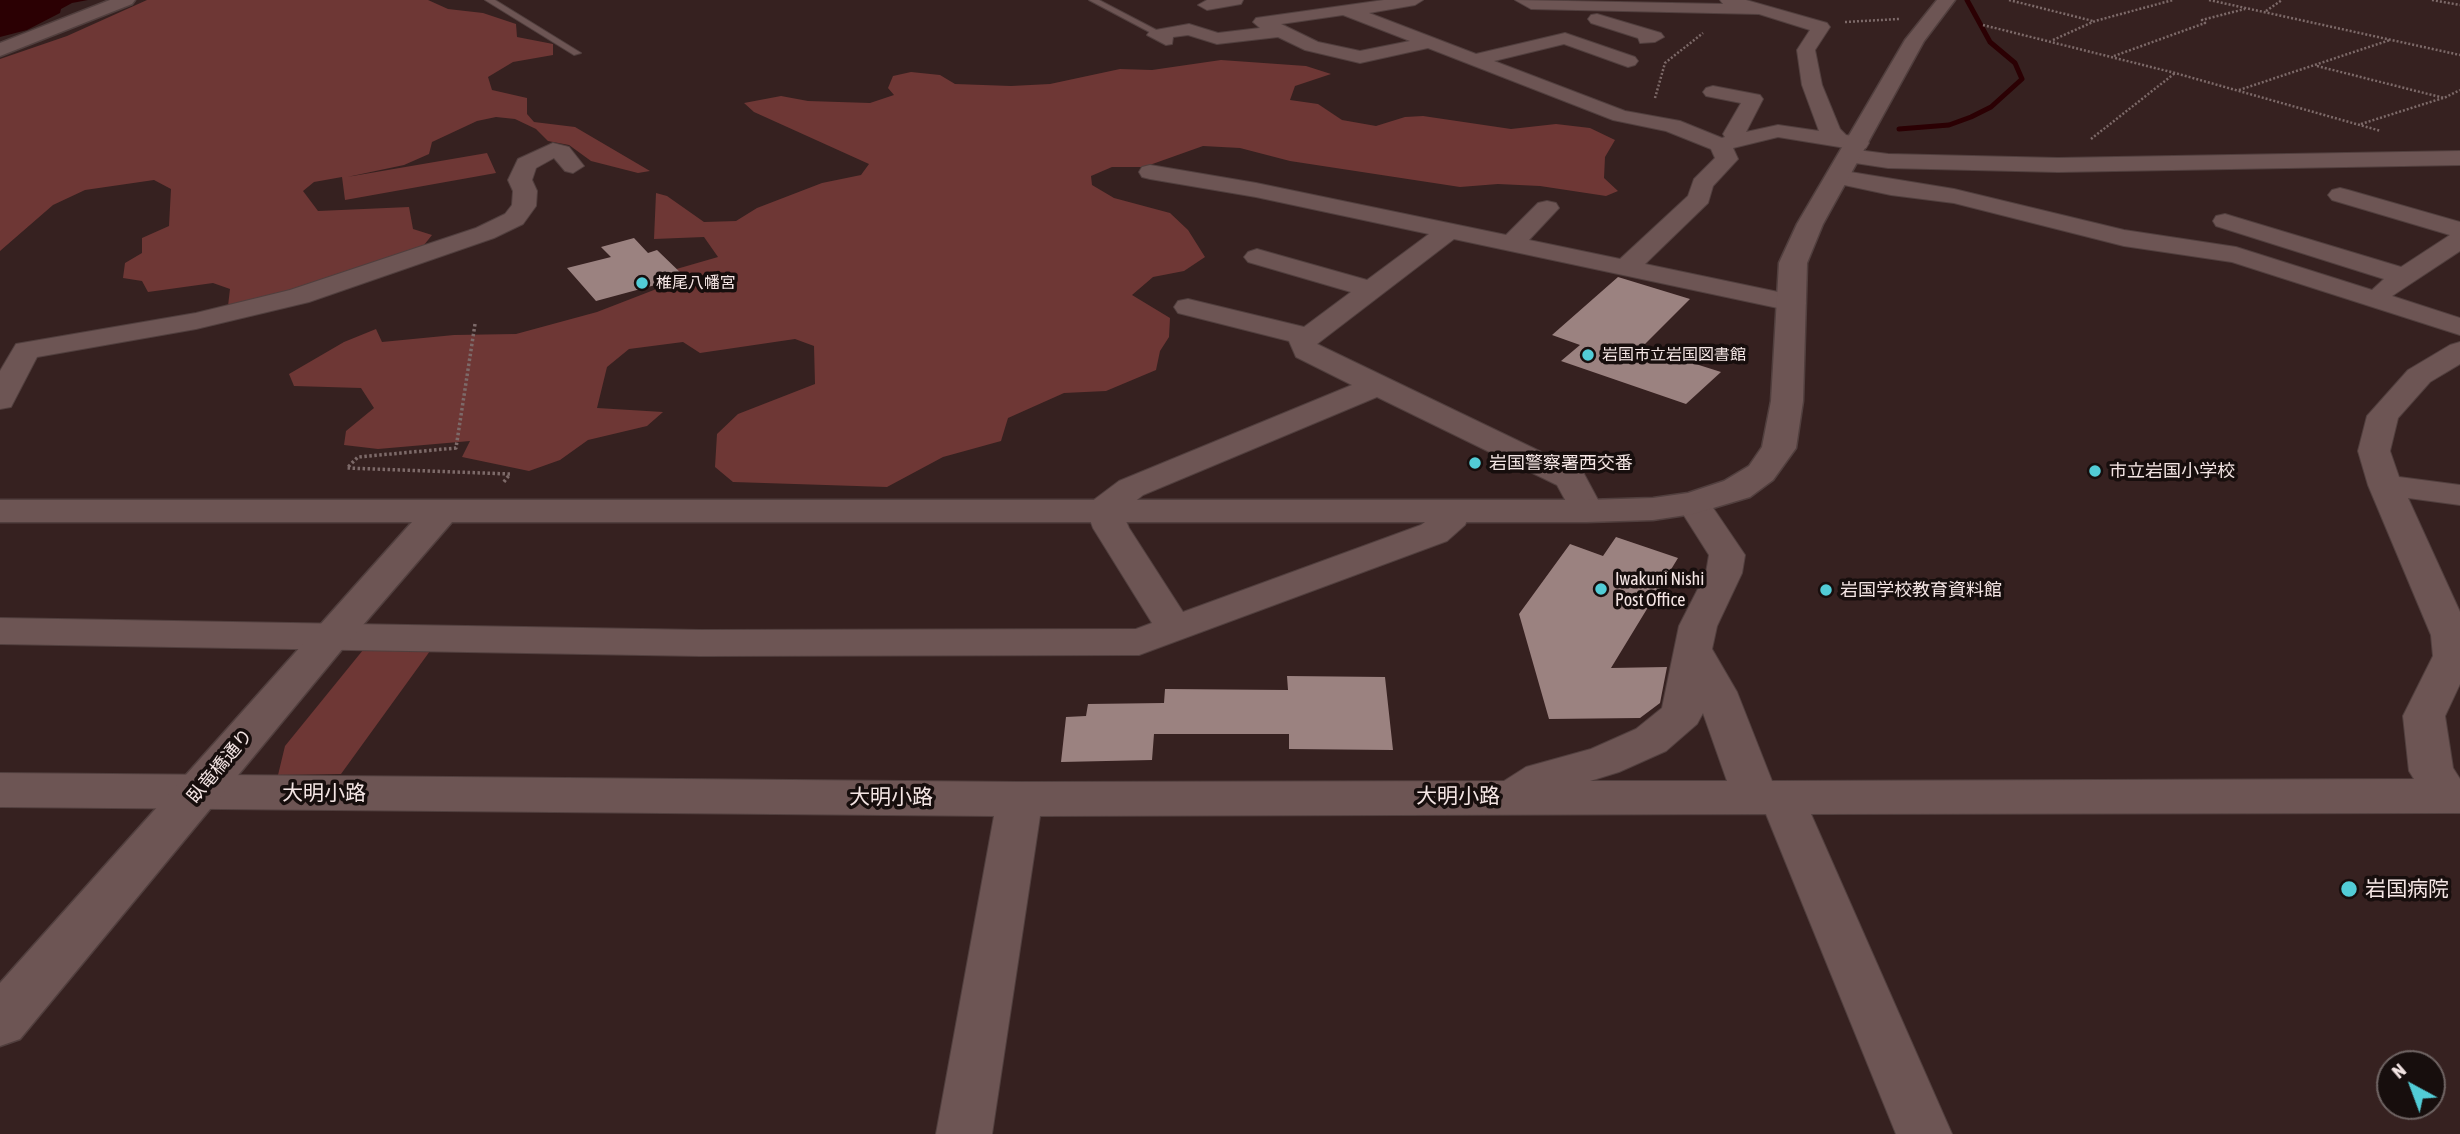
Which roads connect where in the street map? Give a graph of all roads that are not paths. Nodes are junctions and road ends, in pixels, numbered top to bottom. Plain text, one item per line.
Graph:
1 (126, 0) edge
2 (489, 0) edge
3 (1093, 0) edge
4 (1235, 0) edge
5 (1415, 0) edge
6 (1523, 0) edge
7 (1728, 0) edge
8 (1207, 5) dead end
9 (1560, 5) junction
10 (1348, 7) edge
11 (1939, 9) edge
12 (1760, 10) junction
13 (1280, 31) junction
14 (1163, 37) joint
15 (1646, 39) dead end
16 (1426, 43) junction
17 (1532, 46) junction
18 (0, 50) edge
19 (577, 53) dead end
20 (1473, 60) junction
21 (1628, 61) dead end
22 (1608, 72) dead end
23 (1713, 92) dead end
24 (1728, 142) junction
25 (1846, 154) junction
26 (2460, 158) edge
27 (572, 166) dead end
28 (1150, 172) dead end
29 (2340, 195) dead end
30 (1547, 208) dead end
31 (2225, 221) dead end
32 (2460, 230) edge
33 (1448, 232) junction
34 (2460, 240) edge
35 (1511, 244) junction
36 (1257, 257) dead end
37 (1626, 268) junction
38 (2405, 277) junction
39 (1371, 290) junction
40 (2372, 299) junction
41 (1792, 303) junction
42 (1188, 307) dead end
43 (2460, 327) edge
44 (1309, 337) junction
45 (2460, 351) edge
46 (1376, 386) junction
47 (0, 400) edge
48 (2385, 485) junction
49 (2460, 495) edge
50 (1693, 503) junction
51 (1103, 509) junction
52 (461, 511) junction
53 (1454, 511) junction
54 (1587, 511) junction
55 (0, 512) edge
56 (1175, 629) junction
57 (0, 631) edge
58 (329, 637) junction
59 (1692, 649) junction
60 (0, 790) edge
61 (199, 792) junction
62 (1509, 796) junction
63 (2454, 796) edge
64 (1769, 798) junction
65 (1020, 799) junction
66 (0, 1022) edge
67 (964, 1134) edge
68 (1924, 1134) edge

1 - 18 street
2 - 19 lane
3 - 14 lane
4 - 8 street
5 - 10 street
6 - 9 street
7 - 12 street
9 - 12 street
9 - 15 street
10 - 13 street
10 - 16 street
11 - 25 street
12 - 25 street
13 - 14 street
13 - 16 street
16 - 20 street
17 - 20 street
17 - 21 street
17 - 22 street
20 - 24 street
23 - 24 street
24 - 25 street
24 - 37 street
25 - 26 street
25 - 40 street
25 - 41 street
27 - 47 street
28 - 33 street
29 - 32 street
30 - 35 street
31 - 38 street
33 - 35 street
33 - 39 street
34 - 38 street
35 - 37 street
36 - 39 street
37 - 41 street
38 - 40 street
39 - 44 street
40 - 43 street
41 - 50 street
42 - 44 street
44 - 46 street
45 - 48 street
46 - 51 street
46 - 54 street
48 - 49 street
48 - 63 street
50 - 54 street
50 - 59 street
51 - 52 street
51 - 53 street
51 - 56 street
52 - 55 street
52 - 58 street, 臥竜橋通り
53 - 54 street
53 - 56 street
56 - 58 street
57 - 58 street
58 - 61 street, 臥竜橋通り
59 - 62 street
59 - 64 street
60 - 61 street, 大明小路
61 - 65 street, 大明小路
61 - 66 street, 臥竜橋通り
62 - 64 street, 大明小路
62 - 65 street, 大明小路
63 - 64 street, 大明小路
64 - 68 street
65 - 67 street

